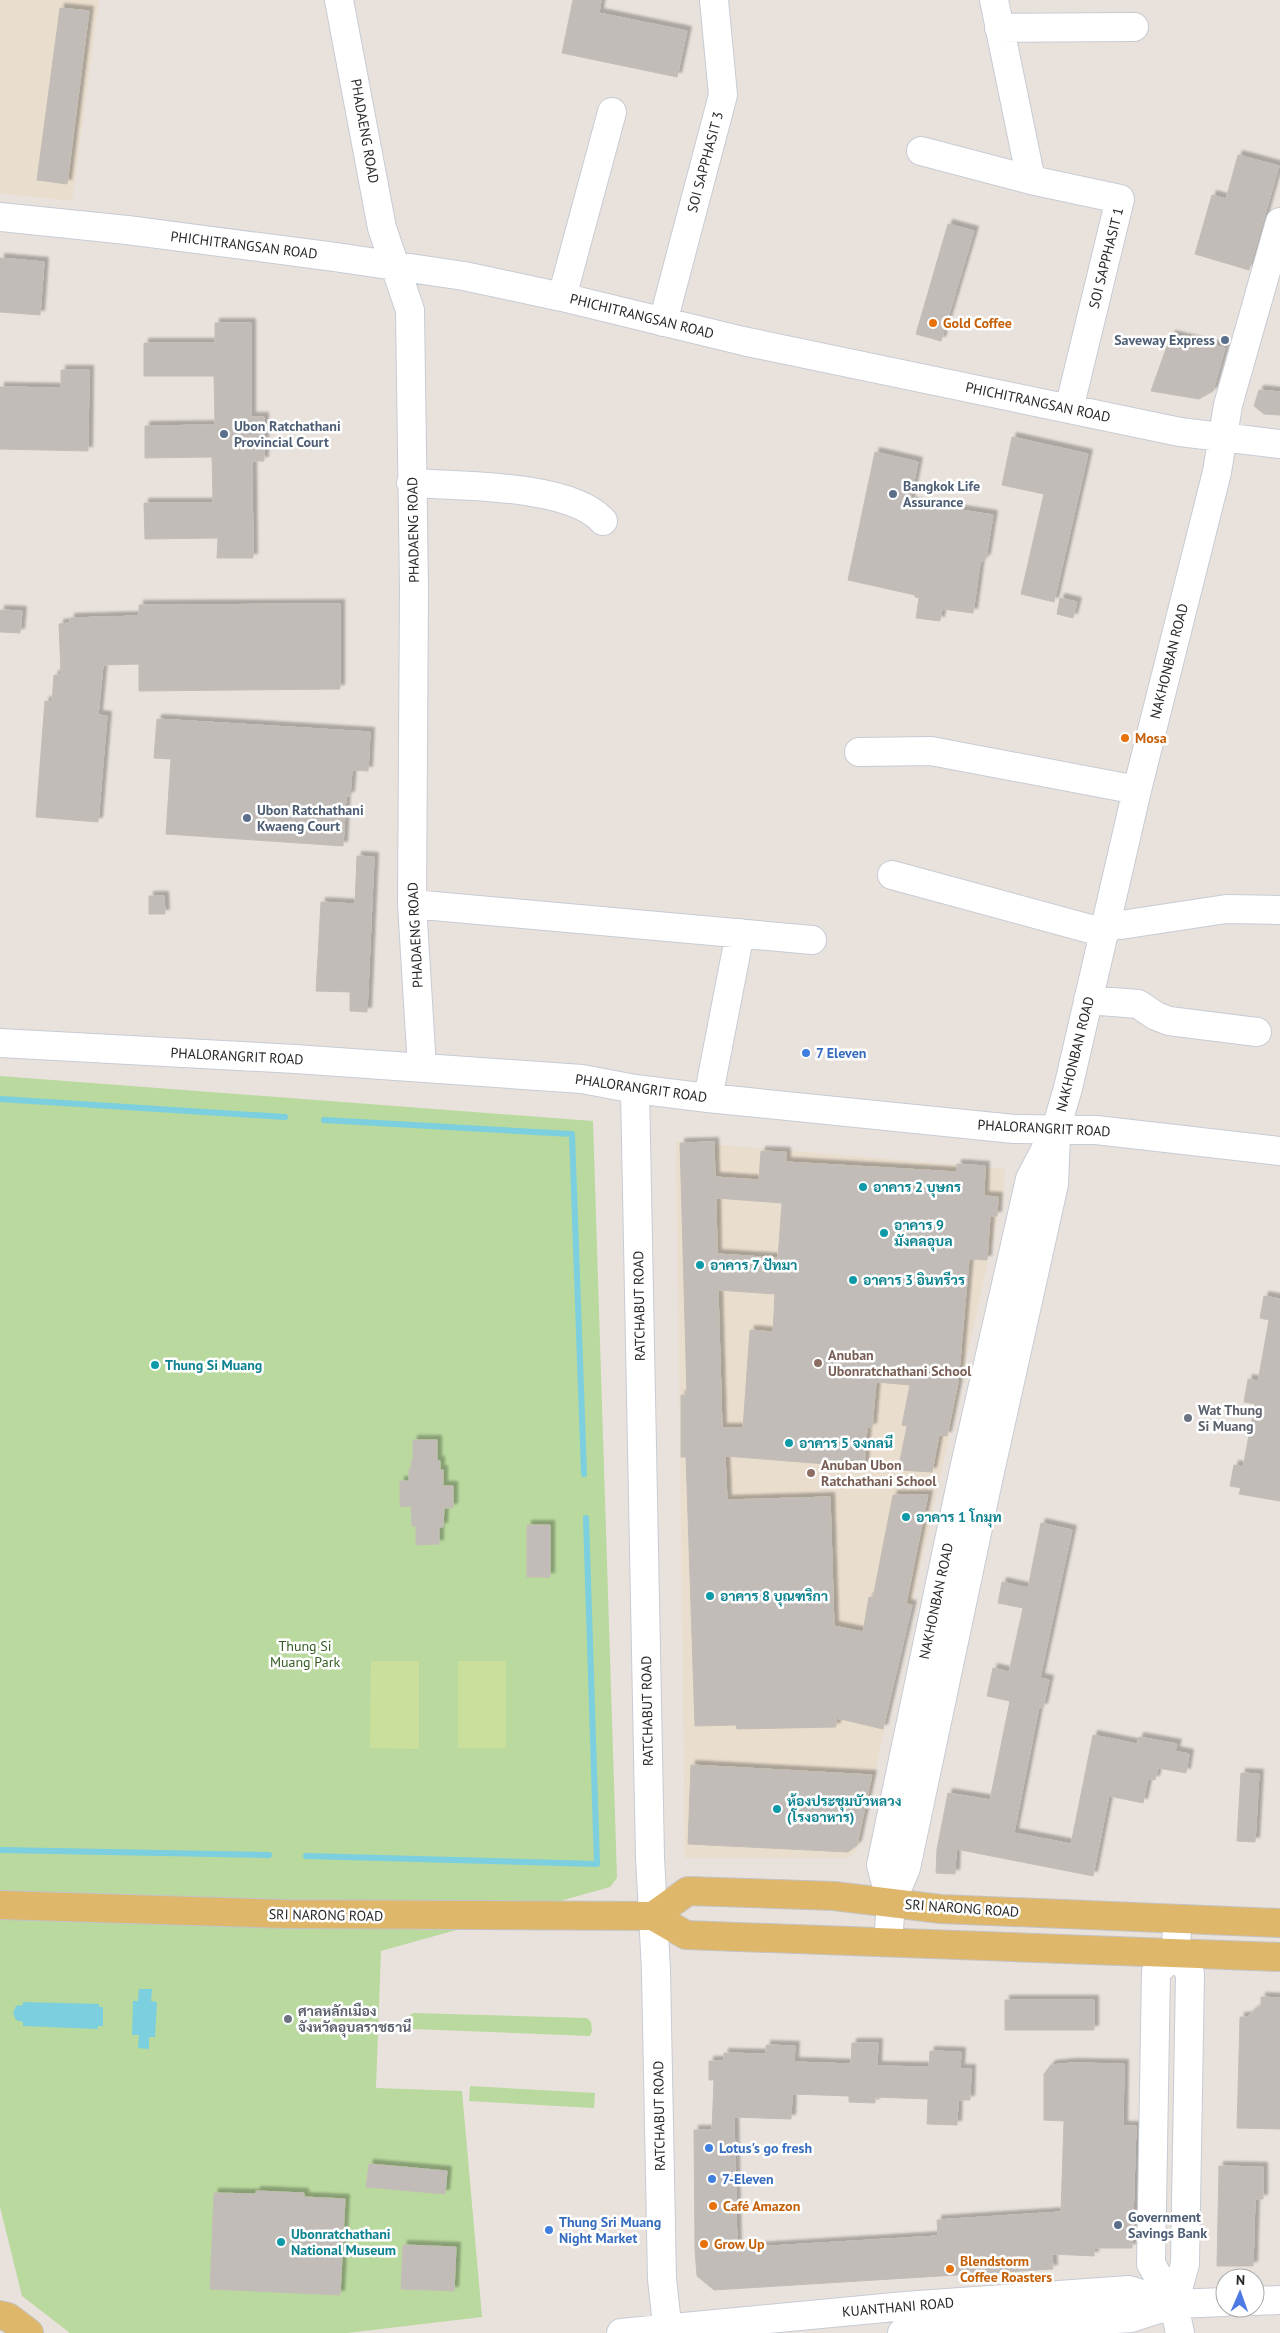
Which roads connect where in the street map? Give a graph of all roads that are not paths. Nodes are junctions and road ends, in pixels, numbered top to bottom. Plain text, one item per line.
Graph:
1 (339, 0) edge
2 (714, 0) edge
3 (994, 0) edge
4 (1134, 27) dead end
5 (999, 28) junction
6 (612, 112) dead end
7 (921, 151) dead end
8 (1031, 180) junction
9 (0, 217) edge
10 (1280, 222) edge
11 (395, 266) junction
12 (562, 297) junction
13 (662, 322) junction
14 (1069, 409) junction
15 (1222, 438) junction
16 (1280, 444) edge
17 (412, 483) junction
18 (603, 521) dead end
19 (859, 752) dead end
20 (1137, 790) junction
21 (892, 875) dead end
22 (412, 904) junction
23 (1280, 910) edge
24 (1106, 928) junction
25 (740, 933) junction
26 (812, 940) dead end
27 (1088, 1000) junction
28 (1258, 1032) dead end
29 (0, 1043) edge
30 (422, 1068) junction
31 (635, 1089) junction
32 (708, 1098) junction
33 (1056, 1129) junction
34 (1280, 1151) edge
35 (891, 1903) junction
36 (0, 1905) edge
37 (653, 1916) junction
38 (1177, 1920) junction
39 (1280, 1923) edge
40 (888, 1942) junction
41 (1176, 1953) junction
42 (1280, 1957) edge
43 (1280, 2300) edge
44 (1265, 2301) edge
45 (1215, 2302) edge
46 (1174, 2304) junction
47 (905, 2306) junction
48 (0, 2315) edge
49 (667, 2330) edge
50 (29, 2333) edge
51 (621, 2333) edge
52 (902, 2333) edge
53 (909, 2333) edge
54 (1180, 2333) edge

1 - 11 street, PHADAENG ROAD
2 - 13 street, SOI SAPPHASIT 3
3 - 5 street
4 - 5 street
5 - 8 street
6 - 12 street
7 - 8 street
8 - 14 street, SOI SAPPHASIT 1
9 - 11 street, PHICHITRANGSAN ROAD
10 - 15 street, NAKHONBAN ROAD
11 - 12 street, PHICHITRANGSAN ROAD
11 - 17 street, PHADAENG ROAD
12 - 13 street, PHICHITRANGSAN ROAD
13 - 14 street, PHICHITRANGSAN ROAD
14 - 15 street, PHICHITRANGSAN ROAD
15 - 16 street, PHICHITRANGSAN ROAD
15 - 20 street, NAKHONBAN ROAD
17 - 18 street
17 - 22 street, PHADAENG ROAD
19 - 20 street
20 - 24 street, NAKHONBAN ROAD
21 - 24 street
22 - 25 street
22 - 30 street, PHADAENG ROAD
23 - 24 street
24 - 27 street, NAKHONBAN ROAD
25 - 26 street
25 - 32 street
27 - 28 street
27 - 33 street, NAKHONBAN ROAD
29 - 30 street, PHALORANGRIT ROAD
30 - 31 street, PHALORANGRIT ROAD
31 - 32 street, PHALORANGRIT ROAD
31 - 37 street, RATCHABUT ROAD
32 - 33 street, PHALORANGRIT ROAD
33 - 34 street, PHALORANGRIT ROAD
33 - 35 street, NAKHONBAN ROAD
35 - 37 main road, SRI NARONG ROAD
35 - 38 main road, SRI NARONG ROAD
35 - 40 street, NAKHONBAN ROAD
36 - 37 main road, SRI NARONG ROAD
37 - 40 main road, SRI NARONG ROAD
37 - 49 street, RATCHABUT ROAD
38 - 39 main road, SRI NARONG ROAD
38 - 41 street
40 - 41 main road, SRI NARONG ROAD
41 - 42 main road, SRI NARONG ROAD
41 - 46 street
43 - 44 street
45 - 46 street
46 - 47 street, KUANTHANI ROAD
46 - 53 street
46 - 54 street
47 - 49 street, KUANTHANI ROAD
47 - 53 street
48 - 50 main road
49 - 51 street, KUANTHANI ROAD
52 - 53 street

